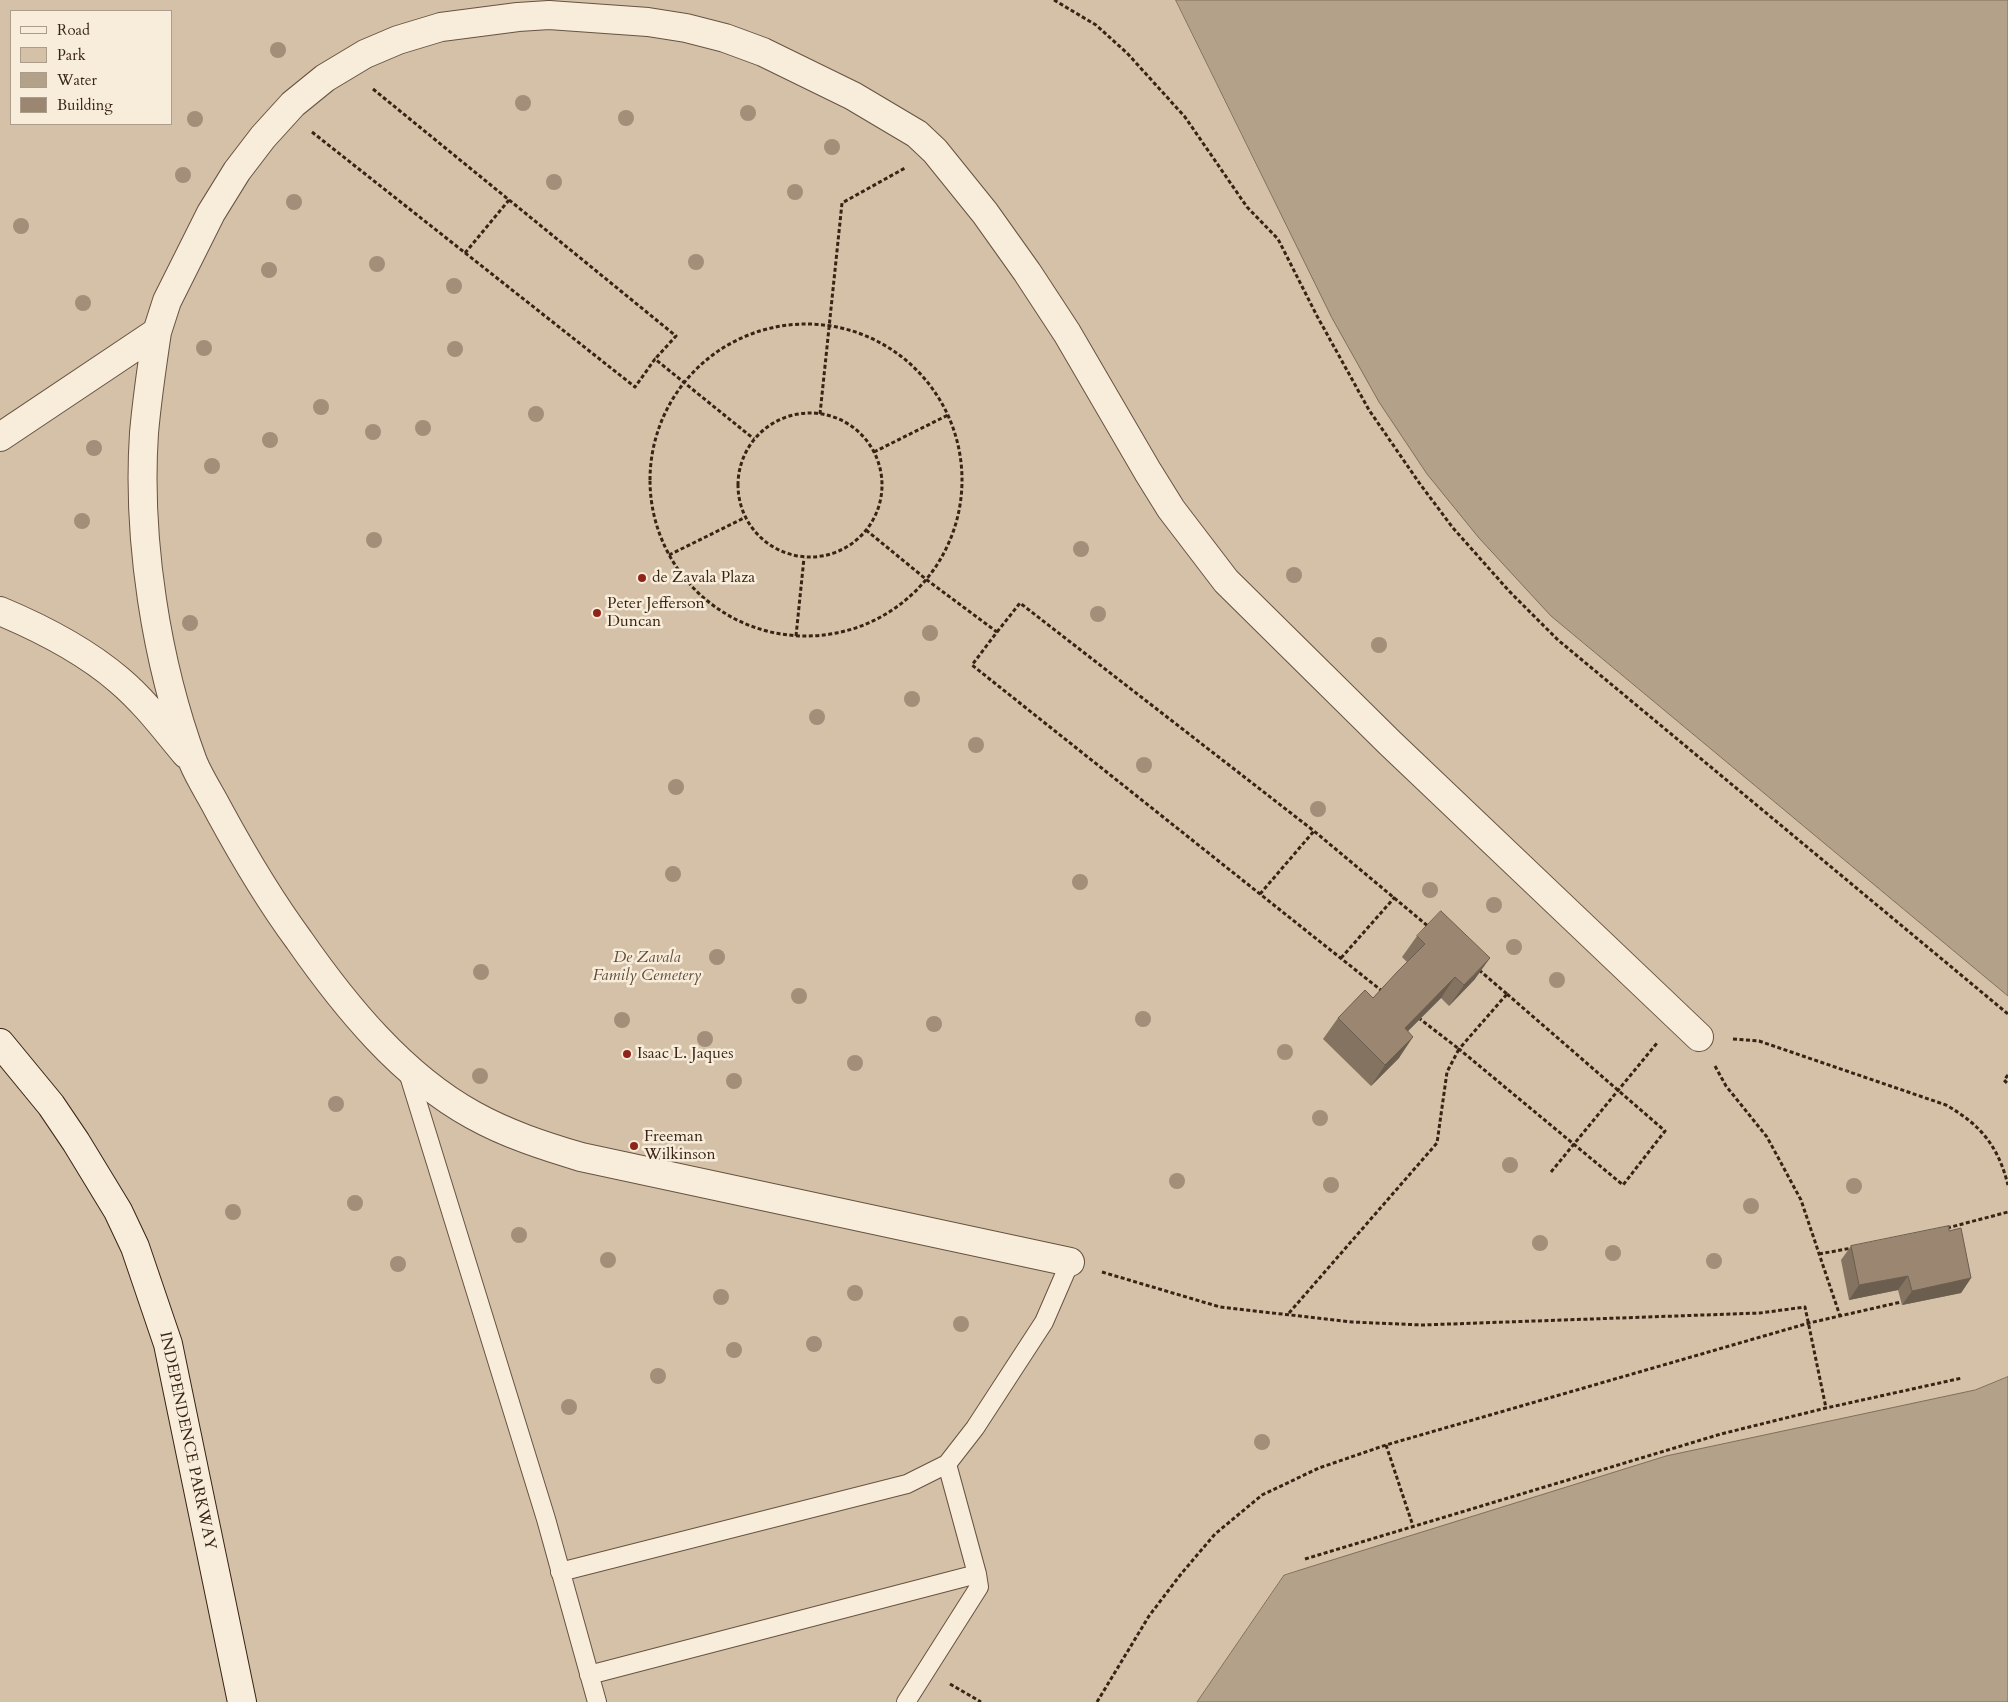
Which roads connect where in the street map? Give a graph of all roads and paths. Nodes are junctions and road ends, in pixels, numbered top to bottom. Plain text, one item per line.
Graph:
1 (1054, 0) edge
2 (369, 86) dead end
3 (318, 124) dead end
4 (935, 151) junction
5 (510, 200) junction
6 (465, 253) junction
7 (829, 324) junction
8 (157, 332) junction
9 (655, 359) junction
10 (685, 383) junction
11 (820, 414) junction
12 (948, 415) junction
13 (0, 437) edge
14 (754, 439) junction
15 (874, 452) junction
16 (746, 517) junction
17 (866, 530) junction
18 (669, 555) junction
19 (804, 558) junction
20 (927, 580) junction
21 (0, 611) edge
22 (997, 632) junction
23 (796, 636) junction
24 (194, 763) junction
25 (1314, 831) junction
26 (1260, 894) junction
27 (1395, 898) junction
28 (1432, 930) edge
29 (1341, 958) junction
30 (1477, 968) edge
31 (1384, 992) edge
32 (1506, 994) junction
33 (2008, 1014) edge
34 (1678, 1018) junction
35 (1420, 1019) edge
36 (1699, 1037) junction
37 (0, 1043) edge
38 (1458, 1050) junction
39 (407, 1068) junction
40 (2008, 1075) edge
41 (2008, 1084) edge
42 (1618, 1092) junction
43 (1574, 1144) junction
44 (1551, 1172) dead end
45 (2008, 1185) edge
46 (2008, 1212) edge
47 (1945, 1229) edge
48 (1858, 1246) edge
49 (1818, 1254) junction
50 (1070, 1262) junction
51 (1901, 1302) dead end
52 (1288, 1314) junction
53 (1840, 1316) junction
54 (1809, 1323) junction
55 (1962, 1378) dead end
56 (1826, 1408) junction
57 (1386, 1445) junction
58 (947, 1464) junction
59 (1413, 1526) junction
60 (1305, 1559) dead end
61 (560, 1572) junction
62 (977, 1574) junction
63 (589, 1675) junction
64 (242, 1702) edge
65 (597, 1702) edge
66 (906, 1702) edge
67 (1097, 1702) edge

1 - 33 path
2 - 5 path
3 - 6 path
4 - 7 path
4 - 8 street
4 - 34 street
5 - 6 path
5 - 9 path
6 - 9 path
7 - 10 path
7 - 11 path
7 - 12 path
8 - 13 street
8 - 24 street
9 - 10 path
10 - 14 path
10 - 18 path
11 - 14 path
11 - 15 path
12 - 15 path
12 - 20 path
14 - 16 path
15 - 17 path
16 - 18 path
16 - 19 path
17 - 19 path
17 - 20 path
18 - 23 path
19 - 23 path
20 - 22 path
20 - 23 path
21 - 24 street
22 - 25 path
22 - 26 path
24 - 39 street
25 - 26 path
25 - 27 path
26 - 29 path
27 - 28 path
27 - 29 path
29 - 31 path
30 - 32 path
32 - 38 path
32 - 42 path
34 - 36 street
34 - 42 path
35 - 38 path
36 - 45 path
36 - 49 path
37 - 64 street, INDEPENDENCE PARKWAY
38 - 43 path
38 - 52 path
39 - 50 street
39 - 61 lane
40 - 41 path
42 - 43 path
42 - 43 path
43 - 44 path
46 - 47 path
48 - 49 path
49 - 53 path
50 - 52 path
50 - 58 lane
51 - 53 path
52 - 54 path
53 - 54 path
54 - 56 path
54 - 57 path
55 - 56 path
56 - 59 path
57 - 59 path
57 - 67 path
58 - 61 lane
58 - 62 lane
59 - 60 path
61 - 63 lane
62 - 63 lane
62 - 66 lane
63 - 65 lane

